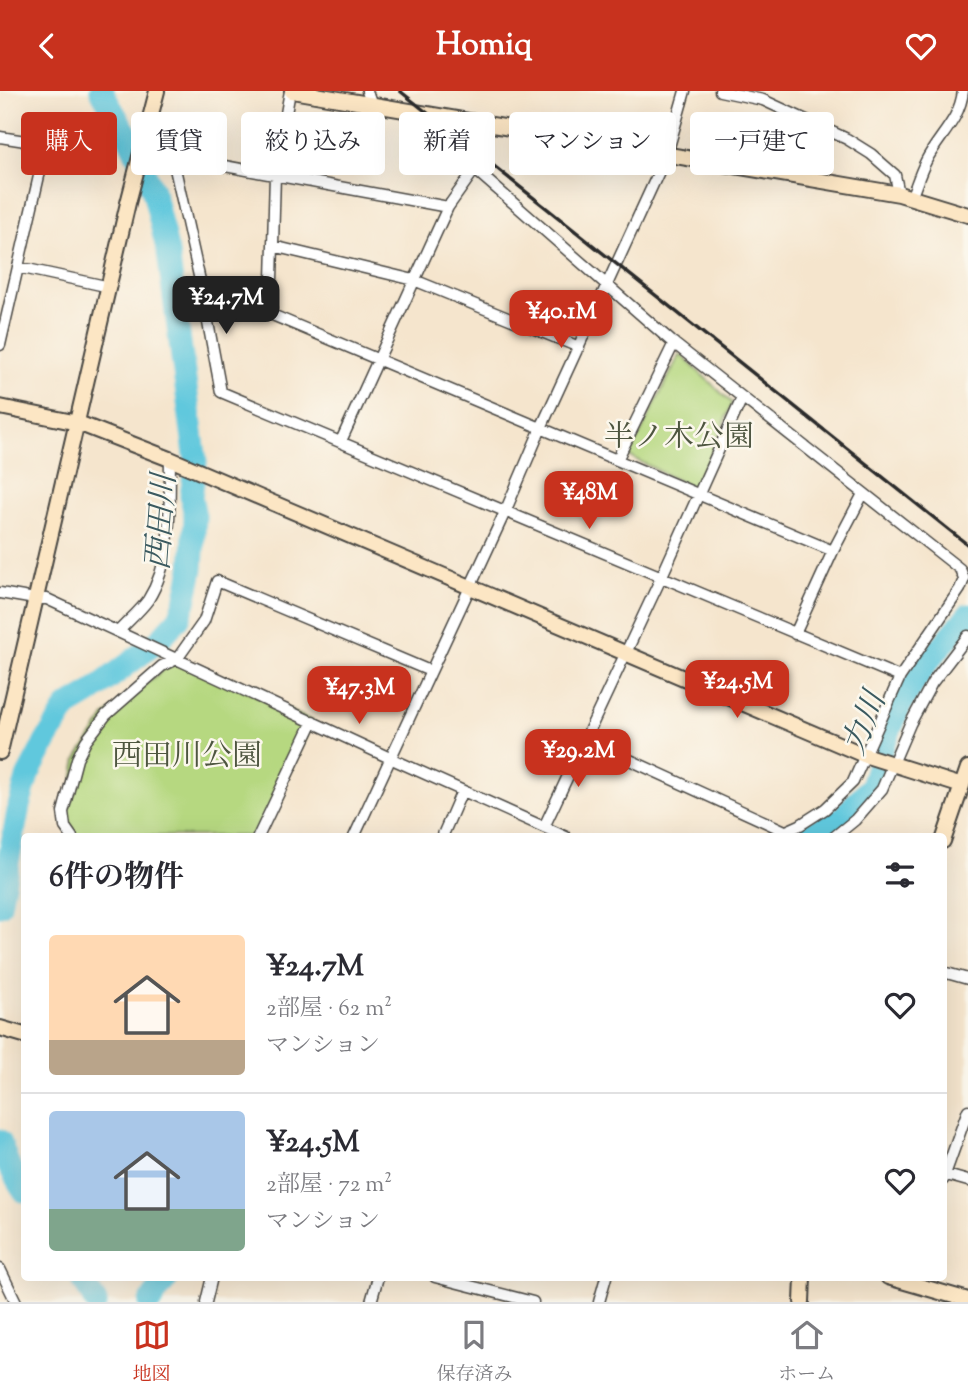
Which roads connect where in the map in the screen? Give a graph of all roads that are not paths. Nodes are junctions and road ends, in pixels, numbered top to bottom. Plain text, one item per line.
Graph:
1 (157, 91) edge
2 (291, 91) edge
3 (685, 91) edge
4 (720, 91) edge
5 (962, 91) edge
6 (370, 98) edge
7 (287, 112) edge
8 (418, 112) edge
9 (676, 122) edge
10 (0, 137) edge
11 (676, 155) edge
12 (241, 169) edge
13 (275, 175) joint
14 (471, 175) edge
15 (482, 175) edge
16 (657, 175) edge
17 (905, 196) junction
18 (448, 207) junction
19 (968, 215) edge
20 (273, 246) junction
21 (18, 267) junction
22 (414, 280) junction
23 (608, 284) junction
24 (201, 285) junction
25 (110, 287) junction
26 (271, 314) junction
27 (674, 343) junction
28 (0, 345) edge
29 (579, 347) junction
30 (377, 359) junction
31 (741, 398) junction
32 (0, 407) edge
33 (78, 423) junction
34 (541, 428) junction
35 (341, 441) junction
36 (617, 460) junction
37 (174, 461) junction
38 (863, 494) junction
39 (698, 495) junction
40 (505, 512) junction
41 (832, 551) junction
42 (661, 578) junction
43 (470, 587) junction
44 (0, 593) edge
45 (35, 599) junction
46 (116, 631) junction
47 (795, 634) junction
48 (968, 636) edge
49 (625, 653) junction
50 (174, 657) junction
51 (430, 671) junction
52 (900, 677) junction
53 (313, 721) junction
54 (584, 739) junction
55 (0, 752) edge
56 (864, 754) junction
57 (392, 759) junction
58 (891, 764) junction
59 (968, 768) edge
60 (965, 787) edge
61 (462, 791) junction
62 (544, 827) junction
63 (785, 831) junction
64 (69, 833) edge
65 (260, 833) edge
66 (356, 833) edge
67 (444, 833) edge
68 (557, 833) edge
69 (781, 833) edge
70 (838, 833) edge
71 (946, 833) edge
72 (947, 973) edge
73 (968, 979) edge
74 (4, 1029) edge
75 (21, 1034) edge
76 (968, 1110) edge
77 (947, 1168) edge
78 (947, 1177) edge
79 (968, 1181) edge
80 (0, 1269) edge
81 (211, 1281) edge
82 (377, 1281) edge
83 (451, 1281) edge
84 (605, 1281) edge
85 (803, 1281) edge
86 (912, 1281) edge
87 (968, 1300) edge
88 (16, 1302) edge
89 (206, 1302) edge
90 (371, 1302) edge
91 (533, 1302) edge
92 (599, 1302) edge
93 (802, 1302) edge

1 - 25 street
2 - 6 street
2 - 7 street
3 - 9 street
4 - 17 street
5 - 17 street
6 - 8 street
10 - 21 street
11 - 17 street
12 - 24 street
13 - 18 street
13 - 20 street
14 - 18 street
15 - 23 street
16 - 23 street
17 - 19 street
18 - 22 street
20 - 22 street
20 - 26 street
21 - 25 street
21 - 28 street
22 - 29 street
22 - 30 street
23 - 27 street
23 - 29 street
24 - 26 street
24 - 35 street
25 - 33 street
26 - 30 street
27 - 31 street
27 - 36 street
29 - 34 street
30 - 34 street
30 - 35 street
31 - 38 street
31 - 39 street
32 - 33 street
33 - 37 street
33 - 45 street
34 - 36 street
34 - 40 street
35 - 40 street
36 - 39 street
37 - 43 street
37 - 46 street
38 - 41 street
38 - 52 street
39 - 41 street
39 - 42 street
40 - 42 street
40 - 43 street
41 - 47 street
42 - 47 street
42 - 49 street
43 - 49 street
43 - 51 street
44 - 45 street
45 - 46 street
45 - 55 street
46 - 50 street
47 - 52 street
48 - 58 street
49 - 54 street
49 - 56 street
50 - 51 street
50 - 53 street
50 - 64 street
51 - 57 street
52 - 56 street
53 - 57 street
53 - 65 street
54 - 62 street
54 - 63 street
56 - 58 street
56 - 63 street
57 - 61 street
57 - 66 street
58 - 60 street
58 - 70 street
59 - 60 street
60 - 71 street
61 - 62 street
61 - 67 street
62 - 68 street
63 - 69 street
72 - 73 street
74 - 75 street
76 - 77 street
78 - 79 street
80 - 88 street
81 - 89 street
82 - 90 street
83 - 91 street
84 - 92 street
85 - 93 street
86 - 87 street

